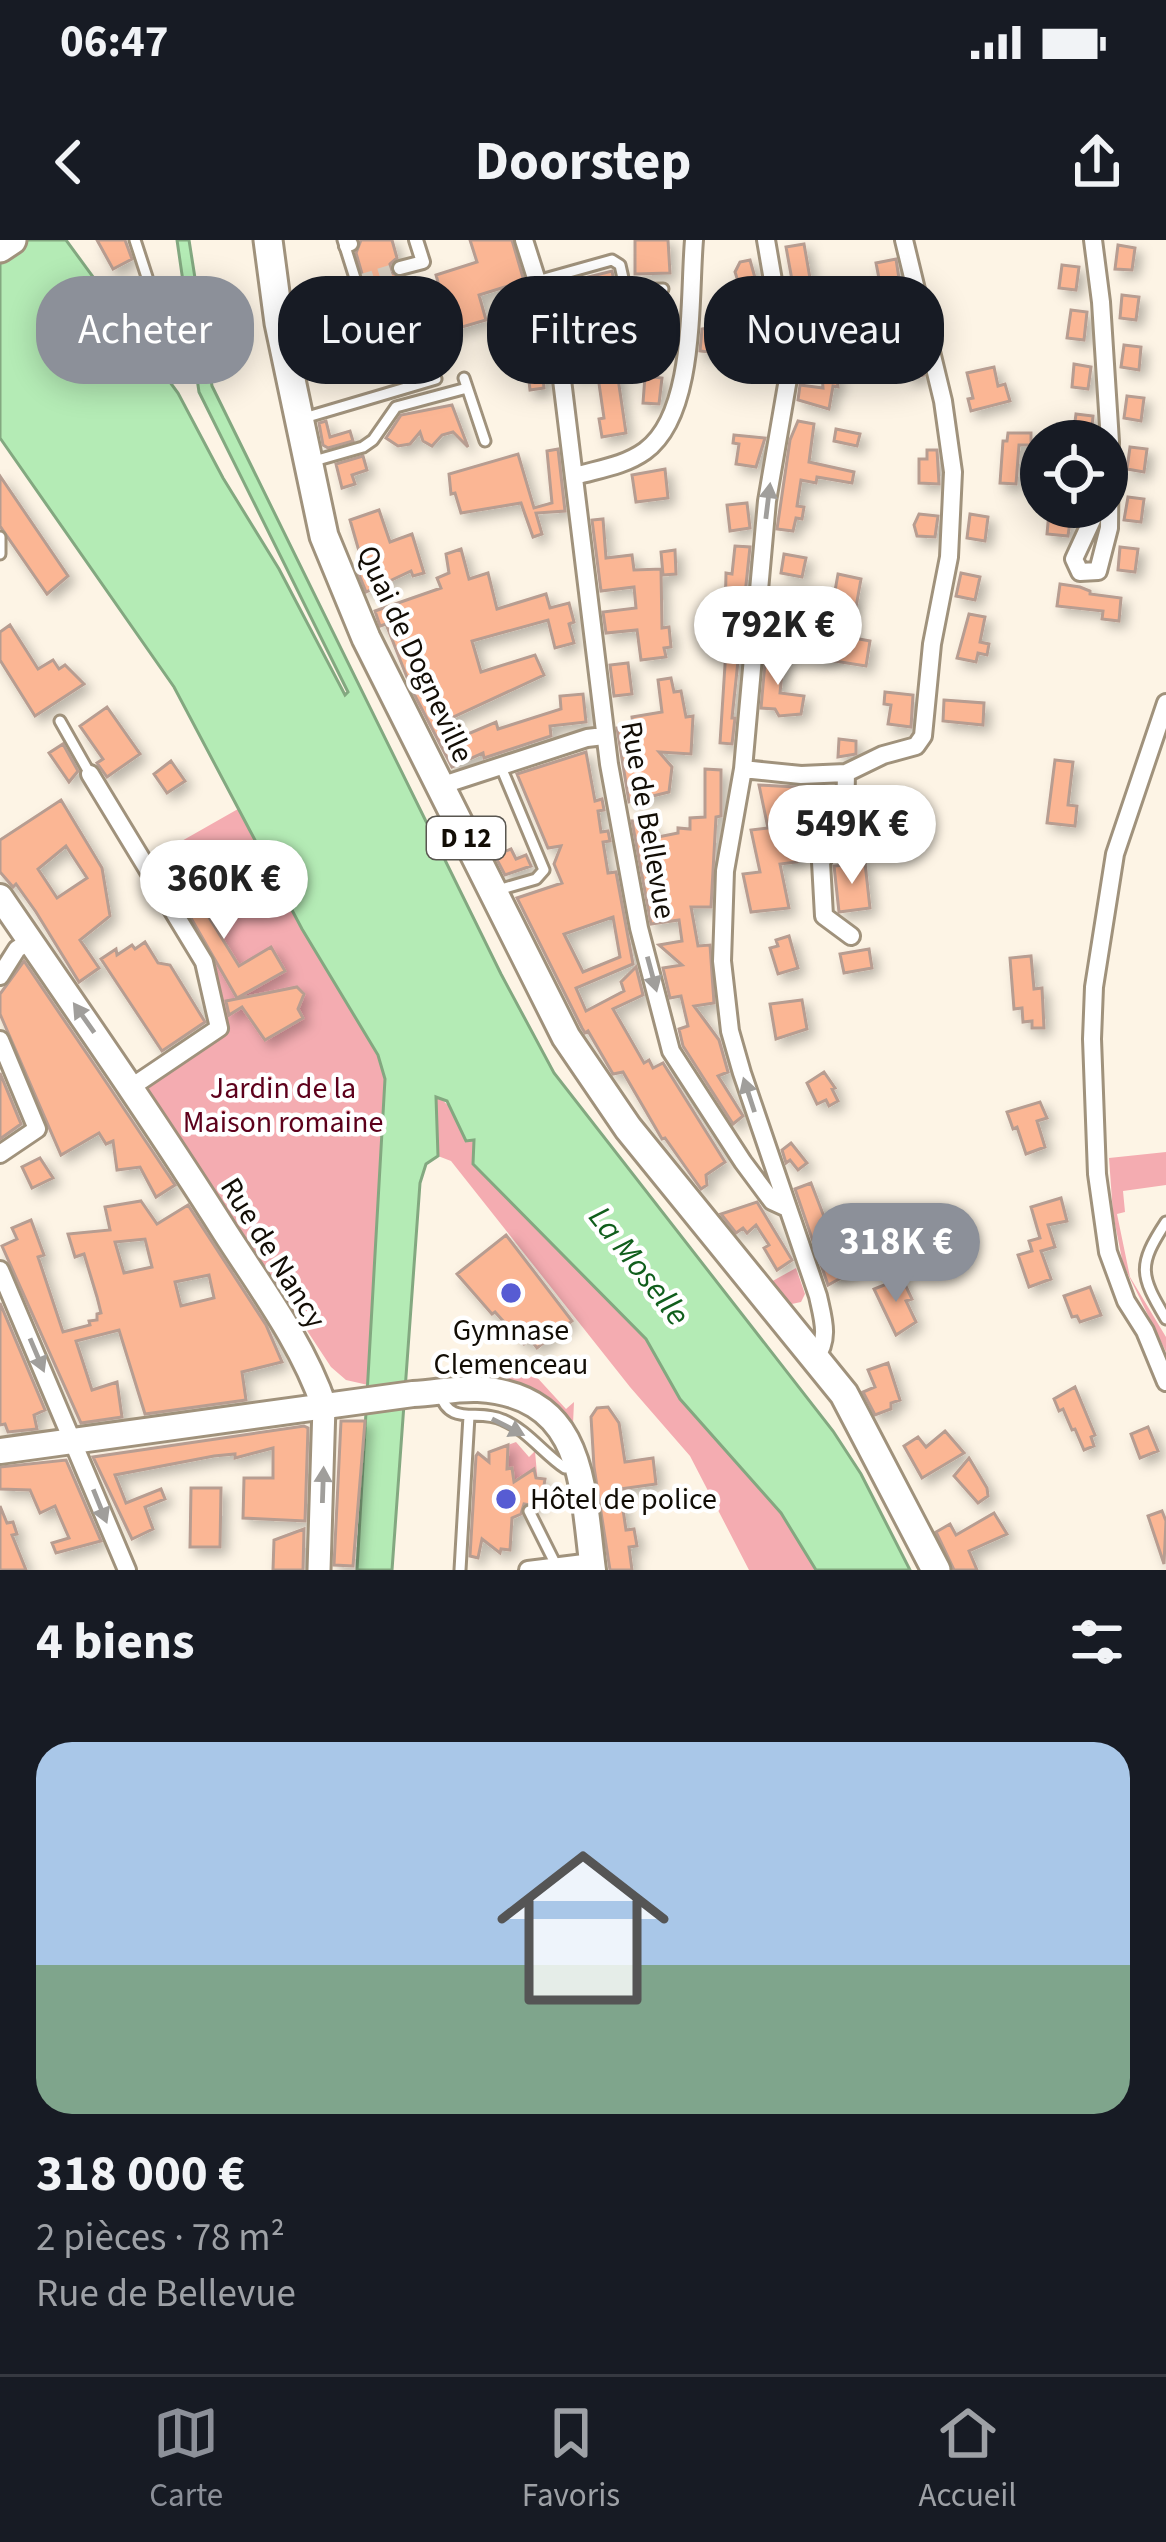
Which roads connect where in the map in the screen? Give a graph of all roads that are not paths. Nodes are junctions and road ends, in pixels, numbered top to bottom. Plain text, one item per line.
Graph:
1 (12, 240) edge
2 (135, 240) edge
3 (416, 240) edge
4 (524, 240) edge
5 (694, 240) edge
6 (766, 240) edge
7 (904, 240) edge
8 (1093, 240) edge
9 (347, 243) edge
10 (267, 246) edge
11 (0, 248) edge
12 (400, 268) tunnel mouth
13 (146, 276) edge
14 (358, 276) edge
15 (535, 276) edge
16 (557, 276) edge
17 (622, 276) edge
18 (278, 314) edge
19 (292, 384) edge
20 (419, 384) edge
21 (563, 384) edge
22 (300, 420) junction
23 (1107, 420) edge
24 (484, 441) dead end
25 (309, 463) junction
26 (575, 476) junction
27 (1088, 528) edge
28 (1109, 528) edge
29 (0, 537) edge
30 (0, 554) edge
31 (1166, 703) edge
32 (59, 721) dead end
33 (604, 736) junction
34 (501, 766) junction
35 (743, 770) junction
36 (846, 773) junction
37 (90, 774) joint
38 (440, 786) junction
39 (493, 891) junction
40 (0, 897) edge
41 (851, 936) dead end
42 (30, 941) junction
43 (0, 976) edge
44 (0, 1040) edge
45 (133, 1086) junction
46 (0, 1154) edge
47 (785, 1207) junction
48 (1166, 1222) edge
49 (0, 1270) edge
50 (818, 1296) junction
51 (1166, 1319) edge
52 (791, 1330) junction
53 (815, 1359) junction
54 (1166, 1382) edge
55 (432, 1397) junction
56 (324, 1406) junction
57 (470, 1416) junction
58 (74, 1441) junction
59 (0, 1451) edge
60 (565, 1468) junction
61 (529, 1510) dead end
62 (580, 1567) edge
63 (127, 1570) edge
64 (319, 1570) edge
65 (460, 1570) edge
66 (528, 1570) edge
67 (937, 1570) edge

1 - 11 main road
2 - 13 lane
3 - 12 street
4 - 15 street, Rue de Bellevue
5 - 26 street
35 -> 6 street
7 - 36 street
8 - 23 street
9 - 14 lane
10 - 18 main road, Quai de Dogneville / D 12
16 - 17 lane
19 - 22 main road, Quai de Dogneville / D 12
20 - 22 lane
21 - 26 street, Rue de Bellevue
22 - 25 main road, Quai de Dogneville / D 12
24 - 25 lane
25 - 38 main road, Quai de Dogneville / D 12
26 - 33 street, Rue de Bellevue
27 - 28 street
29 - 30 lane
31 - 54 street
32 - 37 lane
33 - 34 street
33 -> 47 street, Rue de Bellevue
34 - 38 street
34 - 39 lane
35 - 36 street
47 -> 35 street
36 - 41 street
37 - 45 street
38 - 39 main road, Quai de Dogneville / D 12
39 - 52 main road, Quai de Dogneville / D 12
40 - 42 main road, Rue de Nancy
42 - 43 street
45 -> 42 main road, Rue de Nancy
44 - 46 street
45 - 56 main road, Rue de Nancy
47 - 50 street, Rue de Bellevue
48 - 51 lane
49 -> 58 street
50 - 52 street
50 - 53 street, Rue de Bellevue
52 - 53 main road, D 12
53 - 67 main road, D 12
55 - 56 main road
55 - 57 lane
55 - 60 main road
55 - 62 main road
56 - 58 main road
64 -> 56 street
57 -> 60 lane
57 - 65 lane
58 - 59 main road
58 -> 63 street
60 - 62 main road
61 - 62 lane
62 - 66 street

